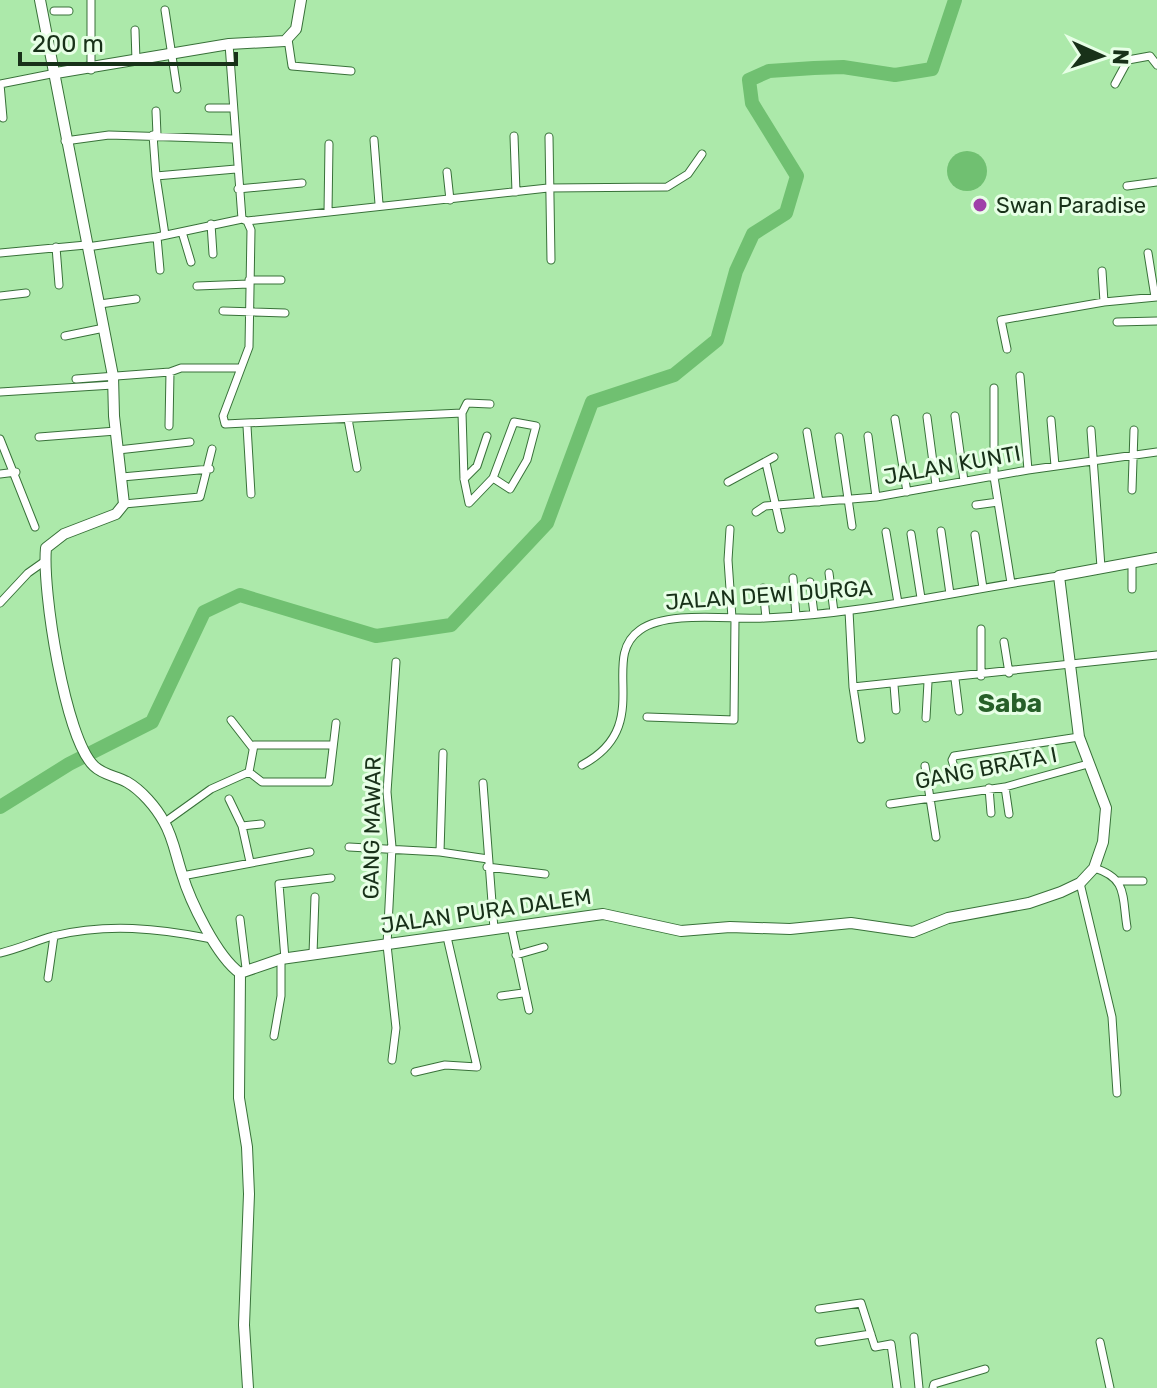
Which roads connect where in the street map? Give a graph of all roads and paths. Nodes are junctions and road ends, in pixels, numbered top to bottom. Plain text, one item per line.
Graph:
1 (40, 0) edge
2 (91, 0) edge
3 (301, 0) edge
4 (165, 10) dead end
5 (54, 11) dead end
6 (69, 11) dead end
7 (135, 30) dead end
8 (288, 39) junction
9 (229, 44) junction
10 (171, 55) junction
11 (136, 61) junction
12 (1157, 65) edge
13 (91, 70) junction
14 (351, 71) dead end
15 (56, 73) junction
16 (0, 84) edge
17 (1115, 84) dead end
18 (177, 89) dead end
19 (209, 108) dead end
20 (231, 108) junction
21 (156, 111) dead end
22 (3, 118) dead end
23 (155, 135) junction
24 (514, 136) dead end
25 (549, 137) dead end
26 (233, 139) junction
27 (374, 140) dead end
28 (65, 141) junction
29 (329, 144) dead end
30 (702, 154) dead end
31 (236, 169) junction
32 (447, 172) dead end
33 (156, 176) junction
34 (1157, 182) edge
35 (302, 183) dead end
36 (1127, 186) dead end
37 (548, 188) junction
38 (238, 189) junction
39 (516, 192) junction
40 (450, 200) junction
41 (379, 204) junction
42 (328, 212) junction
43 (188, 220) dead end
44 (245, 220) junction
45 (211, 224) junction
46 (186, 231) junction
47 (161, 236) junction
48 (86, 246) junction
49 (56, 247) junction
50 (0, 253) edge
51 (1148, 253) dead end
52 (213, 254) dead end
53 (551, 260) dead end
54 (191, 262) dead end
55 (160, 270) dead end
56 (1102, 271) dead end
57 (281, 280) dead end
58 (249, 282) junction
59 (59, 285) dead end
60 (197, 286) dead end
61 (26, 293) dead end
62 (0, 296) edge
63 (1156, 297) edge
64 (136, 299) dead end
65 (1104, 302) junction
66 (100, 304) junction
67 (223, 311) dead end
68 (250, 313) junction
69 (285, 313) dead end
70 (1157, 321) edge
71 (1117, 322) dead end
72 (104, 328) junction
73 (65, 336) dead end
74 (1007, 349) dead end
75 (238, 368) junction
76 (170, 372) junction
77 (1020, 376) dead end
78 (76, 379) dead end
79 (113, 380) junction
80 (994, 388) dead end
81 (0, 392) edge
82 (490, 404) dead end
83 (462, 413) junction
84 (955, 416) dead end
85 (927, 417) dead end
86 (348, 419) junction
87 (895, 419) dead end
88 (1051, 420) dead end
89 (169, 426) dead end
90 (247, 426) junction
91 (1091, 430) dead end
92 (1134, 430) dead end
93 (116, 431) junction
94 (807, 432) dead end
95 (487, 436) dead end
96 (868, 436) dead end
97 (39, 437) dead end
98 (839, 437) dead end
99 (0, 439) edge
100 (190, 442) dead end
101 (212, 449) dead end
102 (118, 450) junction
103 (1157, 452) edge
104 (1133, 456) junction
105 (774, 457) dead end
106 (1093, 460) junction
107 (766, 463) junction
108 (1055, 466) junction
109 (357, 468) dead end
110 (210, 469) junction
111 (1028, 470) junction
112 (16, 472) junction
113 (0, 474) edge
114 (122, 477) junction
115 (994, 477) junction
116 (493, 478) junction
117 (464, 479) junction
118 (964, 481) junction
119 (728, 482) dead end
120 (936, 485) junction
121 (1132, 490) dead end
122 (907, 492) junction
123 (251, 494) dead end
124 (876, 497) junction
125 (850, 500) junction
126 (819, 502) junction
127 (998, 502) junction
128 (124, 504) junction
129 (778, 505) junction
130 (976, 505) dead end
131 (756, 512) dead end
132 (852, 526) dead end
133 (35, 527) dead end
134 (730, 529) dead end
135 (781, 529) dead end
136 (941, 531) dead end
137 (886, 532) dead end
138 (911, 534) dead end
139 (975, 535) dead end
140 (1157, 558) edge
141 (45, 561) junction
142 (1132, 562) junction
143 (1101, 567) junction
144 (829, 573) dead end
145 (1059, 576) junction
146 (793, 578) dead end
147 (810, 582) dead end
148 (1011, 583) junction
149 (763, 588) dead end
150 (983, 588) junction
151 (1132, 589) dead end
152 (950, 594) junction
153 (921, 598) junction
154 (0, 603) edge
155 (898, 603) junction
156 (849, 611) junction
157 (834, 612) junction
158 (814, 614) junction
159 (796, 616) junction
160 (734, 618) junction
161 (766, 618) junction
162 (981, 629) dead end
163 (1004, 642) dead end
164 (1157, 655) edge
165 (396, 662) dead end
166 (1068, 667) junction
167 (1009, 673) junction
168 (981, 676) junction
169 (955, 679) junction
170 (928, 682) junction
171 (894, 685) junction
172 (853, 687) junction
173 (896, 710) dead end
174 (959, 711) dead end
175 (647, 717) dead end
176 (926, 718) dead end
177 (231, 720) dead end
178 (336, 723) dead end
179 (1079, 737) junction
180 (861, 739) dead end
181 (332, 745) junction
182 (252, 747) junction
183 (443, 753) dead end
184 (1088, 764) junction
185 (582, 765) dead end
186 (925, 766) dead end
187 (249, 772) junction
188 (956, 774) dead end
189 (483, 783) dead end
190 (1005, 787) junction
191 (989, 788) junction
192 (229, 799) dead end
193 (931, 799) junction
194 (890, 804) dead end
195 (991, 813) dead end
196 (1009, 814) dead end
197 (165, 822) junction
198 (261, 824) dead end
199 (242, 826) junction
200 (936, 837) dead end
201 (349, 847) dead end
202 (392, 847) junction
203 (310, 852) dead end
204 (440, 852) junction
205 (250, 862) junction
206 (488, 863) junction
207 (1094, 868) junction
208 (545, 874) dead end
209 (182, 876) junction
210 (331, 878) dead end
211 (1119, 881) junction
212 (1143, 881) dead end
213 (1080, 883) junction
214 (315, 897) dead end
215 (240, 919) dead end
216 (511, 926) junction
217 (1127, 927) dead end
218 (494, 929) junction
219 (54, 936) junction
220 (447, 937) junction
221 (214, 939) junction
222 (387, 945) junction
223 (544, 947) dead end
224 (0, 953) edge
225 (313, 954) junction
226 (516, 955) junction
227 (283, 959) junction
228 (243, 970) junction
229 (48, 978) dead end
230 (523, 993) junction
231 (501, 996) dead end
232 (529, 1010) dead end
233 (274, 1036) dead end
234 (392, 1060) dead end
235 (415, 1072) dead end
236 (1117, 1093) dead end
237 (819, 1309) dead end
238 (871, 1334) junction
239 (914, 1337) dead end
240 (819, 1342) dead end
241 (1100, 1342) dead end
242 (985, 1369) dead end
243 (248, 1388) edge
244 (897, 1388) edge
245 (919, 1388) edge
246 (933, 1388) edge
247 (1110, 1388) edge

1 - 15 street
2 - 13 street
3 - 8 street
4 - 10 street
5 - 6 street
7 - 11 street
8 - 9 street
8 - 14 street
9 - 10 street
9 - 20 street
10 - 11 street
10 - 18 street
11 - 13 street
12 - 17 street
13 - 15 street
15 - 16 street
15 - 28 street
16 - 22 street
19 - 20 street
20 - 26 street
21 - 23 street
23 - 26 street
23 - 28 street
23 - 33 street
24 - 39 street
25 - 37 street
26 - 31 street
27 - 41 street
28 - 48 street
29 - 42 street
30 - 37 street
31 - 33 street
31 - 38 street
32 - 40 street
33 - 47 street
34 - 36 street
35 - 38 street
37 - 39 street
37 - 53 street
38 - 44 street
39 - 40 street
40 - 41 street
41 - 42 street
42 - 44 street
43 - 46 street
44 - 45 street
44 - 58 street
45 - 46 street
45 - 52 street
46 - 47 street
46 - 54 street
47 - 48 street
47 - 55 street
48 - 49 street
48 - 66 street
49 - 50 street
49 - 59 street
51 - 63 street
56 - 65 street
57 - 58 street
58 - 60 street
58 - 68 street
61 - 62 street
63 - 65 street
64 - 66 street
65 - 74 street
66 - 72 street
67 - 68 street
68 - 69 street
68 - 75 street
70 - 71 street
72 - 73 street
72 - 79 street
75 - 76 street
75 - 90 street
76 - 79 street
76 - 89 street
77 - 111 street
78 - 79 street
79 - 81 street
79 - 93 street
80 - 115 street
82 - 83 street
83 - 86 street
83 - 117 street
84 - 118 street
85 - 120 street
86 - 90 street
86 - 109 street
87 - 122 street
88 - 108 street
90 - 123 street
91 - 106 street
92 - 104 street
93 - 97 street
93 - 102 street
94 - 126 street
95 - 117 street
96 - 124 street
98 - 125 street
99 - 112 street
100 - 102 street
101 - 110 street
102 - 114 street
103 - 104 street, JALAN KUNTI
104 - 106 street, JALAN KUNTI
104 - 121 street
105 - 107 street
106 - 108 street, JALAN KUNTI
106 - 143 street
107 - 119 street
107 - 129 street
108 - 111 street, JALAN KUNTI
110 - 114 street
110 - 128 street
111 - 115 street, JALAN KUNTI
112 - 113 street
112 - 133 street
114 - 128 street
115 - 118 street, JALAN KUNTI
115 - 127 street
116 - 116 street
116 - 117 street
118 - 120 street, JALAN KUNTI
120 - 122 street, JALAN KUNTI
122 - 124 street, JALAN KUNTI
124 - 125 street, JALAN KUNTI
125 - 126 street, JALAN KUNTI
125 - 132 street
126 - 129 street, JALAN KUNTI
127 - 130 street
127 - 148 street
128 - 141 street
129 - 131 street, JALAN KUNTI
129 - 135 street
134 - 160 street
136 - 152 street
137 - 155 street
138 - 153 street
139 - 150 street
140 - 142 street
141 - 154 street
141 - 197 street
142 - 143 street
142 - 151 street
143 - 145 street
144 - 157 street
145 - 148 street, JALAN DEWI DURGA
145 - 166 street, JALAN PURA DALEM
146 - 159 street
147 - 158 street
148 - 150 street, JALAN DEWI DURGA
149 - 161 street
150 - 152 street, JALAN DEWI DURGA
152 - 153 street, JALAN DEWI DURGA
153 - 155 street, JALAN DEWI DURGA
155 - 156 street, JALAN DEWI DURGA
156 - 157 street, JALAN DEWI DURGA
156 - 172 street
157 - 158 street, JALAN DEWI DURGA
158 - 159 street, JALAN DEWI DURGA
159 - 161 street, JALAN DEWI DURGA
160 - 161 street, JALAN DEWI DURGA
160 - 175 street
160 - 185 street, JALAN DEWI DURGA
162 - 168 street
163 - 167 street
164 - 166 street
165 - 202 street, GANG MAWAR
166 - 167 street
166 - 179 street, JALAN PURA DALEM
167 - 168 street
168 - 169 street
169 - 170 street
169 - 174 street
170 - 171 street
170 - 176 street
171 - 172 street
171 - 173 street
172 - 180 street
177 - 182 street
178 - 181 street
179 - 184 street, JALAN PURA DALEM
179 - 188 street
181 - 182 street
181 - 187 street
182 - 187 street
183 - 204 street
184 - 190 street, GANG BRATA I
184 - 207 street, JALAN PURA DALEM
186 - 193 street
187 - 197 street
189 - 206 street
190 - 191 street, GANG BRATA I
190 - 196 street
191 - 193 street, GANG BRATA I
191 - 195 street
192 - 199 street
193 - 194 street, GANG BRATA I
193 - 200 street
197 - 209 street
198 - 199 street
199 - 205 street
201 - 202 street
202 - 204 street
202 - 222 street, GANG MAWAR
203 - 205 street
204 - 206 street
205 - 209 street
206 - 208 street
206 - 218 street
207 - 211 street
207 - 213 street, JALAN PURA DALEM
209 - 221 street
210 - 227 street
211 - 212 street
211 - 217 street
213 - 216 street, JALAN PURA DALEM
213 - 236 street
214 - 225 street
215 - 228 street
216 - 218 street, JALAN PURA DALEM
216 - 226 street
218 - 220 street, JALAN PURA DALEM
219 - 221 street
219 - 224 street
219 - 229 street
220 - 222 street, JALAN PURA DALEM
220 - 235 street
221 - 228 street
222 - 225 street, JALAN PURA DALEM
222 - 234 street, GANG MAWAR
223 - 226 street
225 - 227 street, JALAN PURA DALEM
226 - 230 street
227 - 228 street, JALAN PURA DALEM
227 - 233 street
228 - 243 street
230 - 231 street
230 - 232 street
237 - 238 street
238 - 240 street
238 - 244 street
239 - 245 street
241 - 247 street
242 - 246 street

